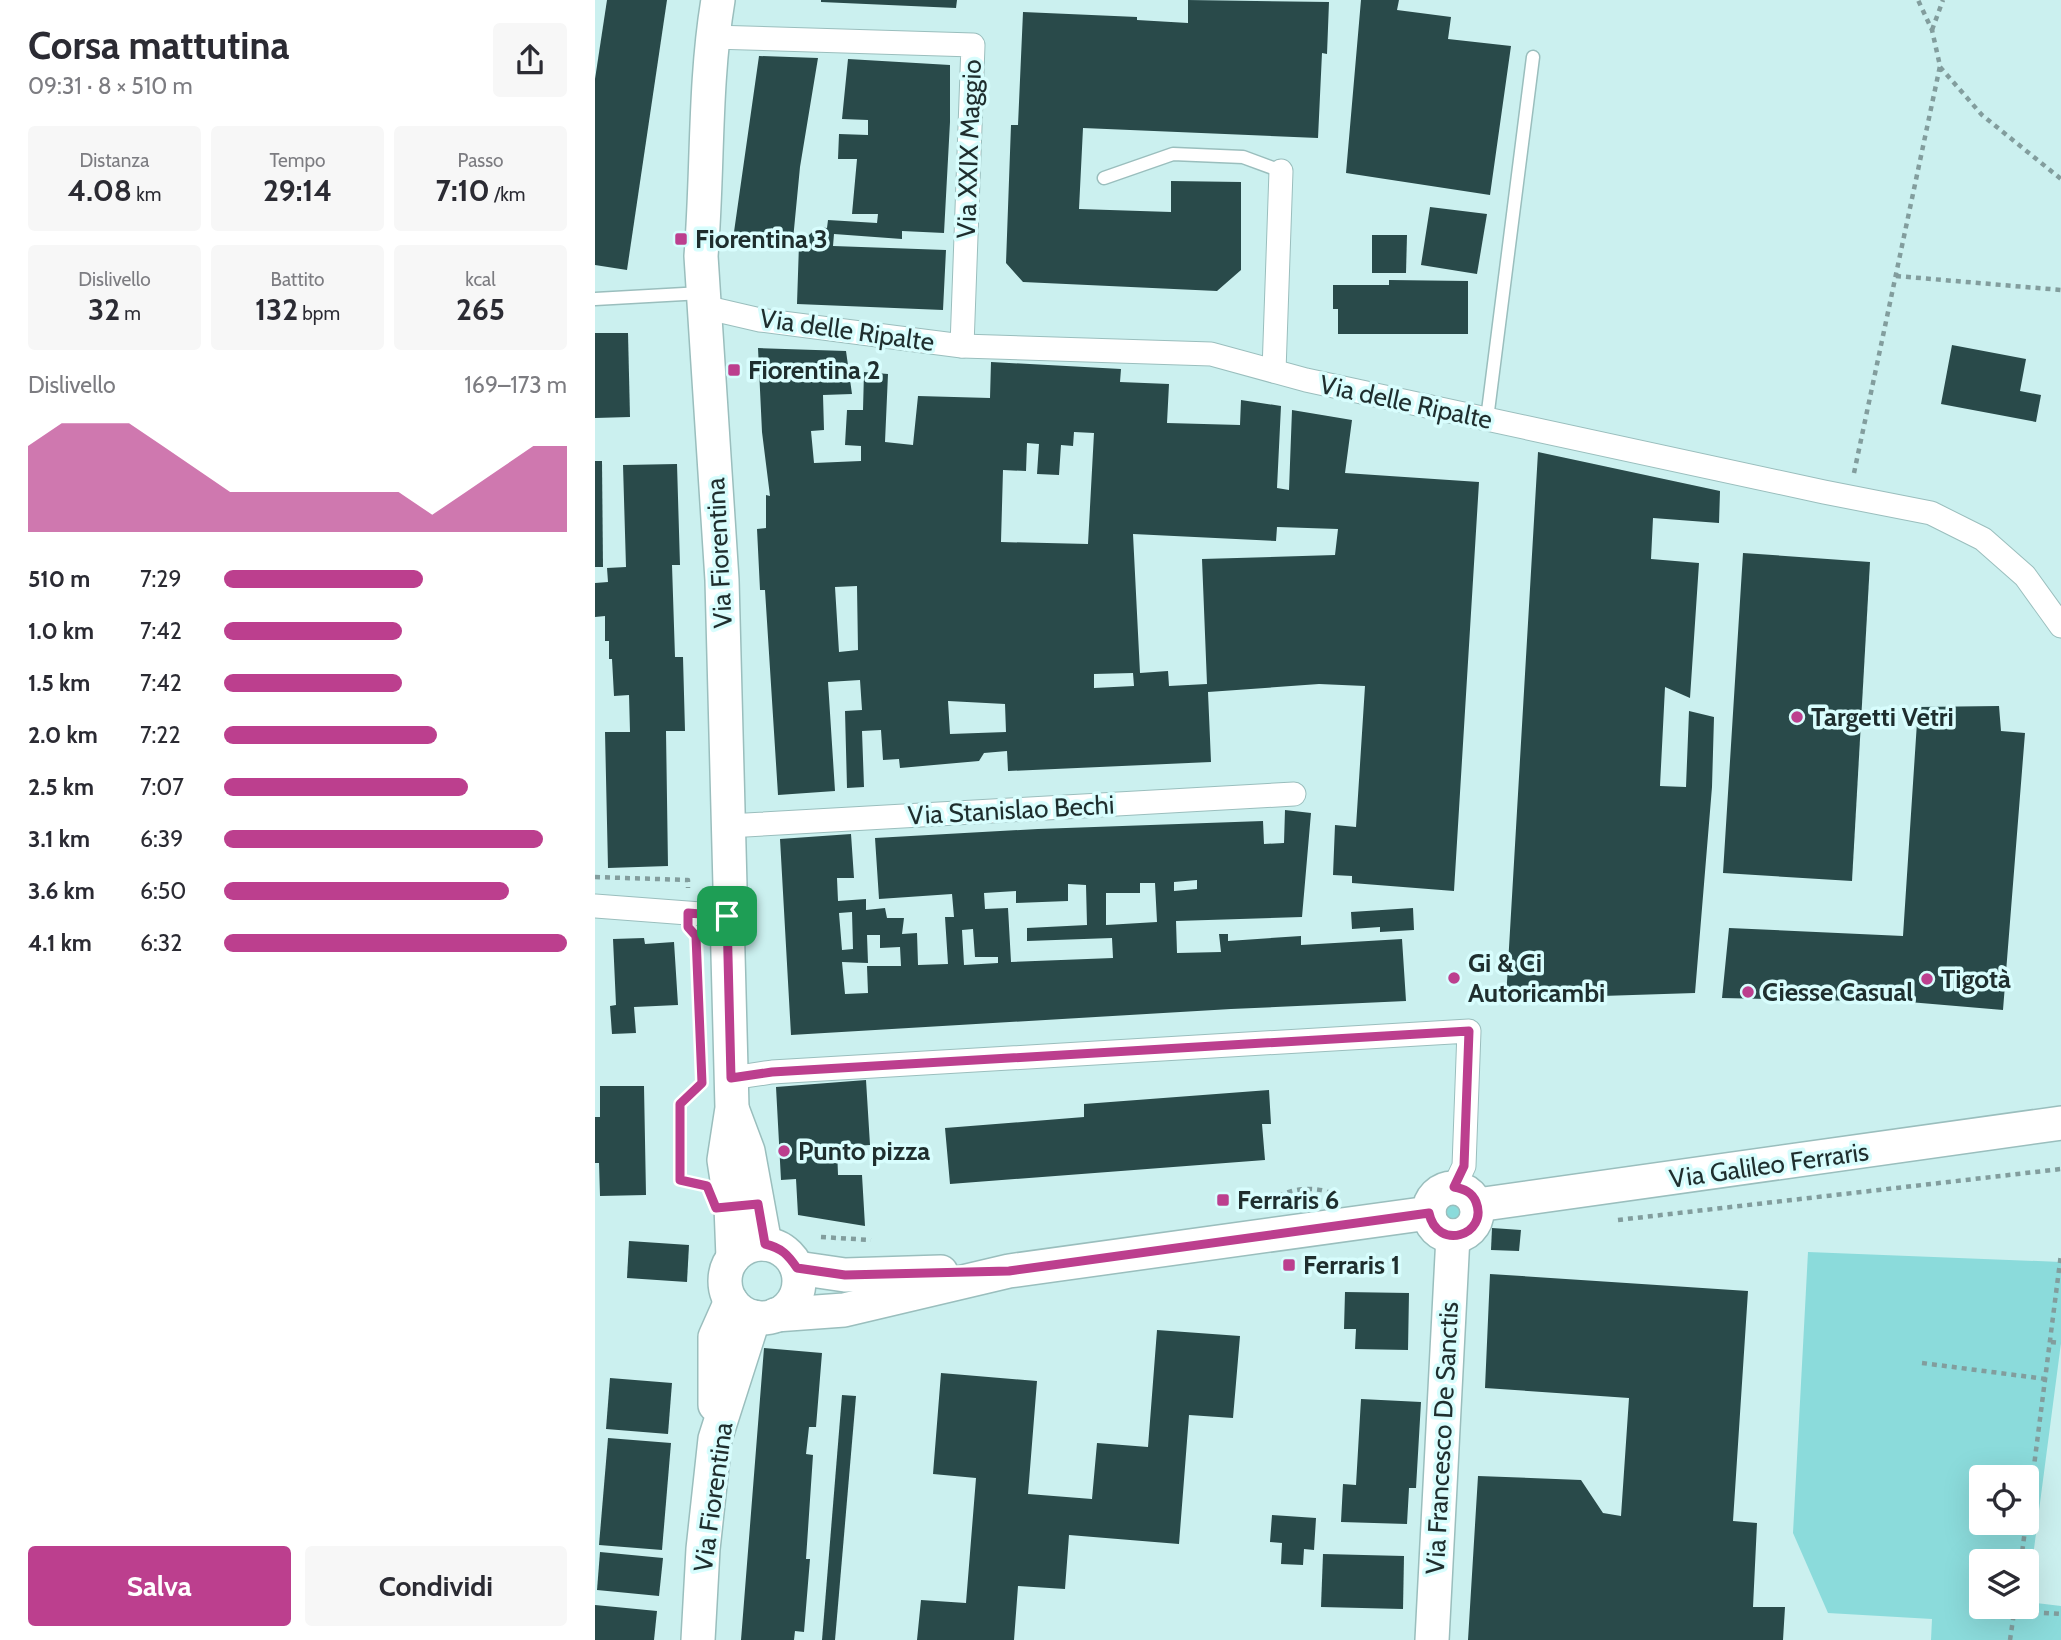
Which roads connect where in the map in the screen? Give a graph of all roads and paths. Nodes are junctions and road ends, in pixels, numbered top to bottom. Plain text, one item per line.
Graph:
1 (718, 0) edge
2 (1918, 0) edge
3 (1943, 0) edge
4 (1932, 30) junction
5 (712, 37) junction
6 (1533, 57) dead end
7 (1940, 66) junction
8 (1281, 171) joint
9 (1104, 178) dead end
10 (2061, 179) edge
11 (1896, 276) junction
12 (2061, 290) edge
13 (595, 299) edge
14 (703, 300) junction
15 (962, 346) junction
16 (1274, 371) junction
17 (1487, 419) junction
18 (1853, 478) dead end
19 (2061, 626) edge
20 (1294, 794) dead end
21 (728, 826) junction
22 (595, 877) edge
23 (595, 906) edge
24 (688, 913) junction
25 (727, 916) junction
26 (722, 1090) junction
27 (2061, 1123) edge
28 (2061, 1169) edge
29 (1336, 1195) dead end
30 (1466, 1196) junction
31 (731, 1206) junction
32 (1264, 1206) dead end
33 (1429, 1213) junction
34 (1613, 1220) dead end
35 (812, 1236) dead end
36 (1453, 1236) junction
37 (881, 1240) dead end
38 (765, 1244) junction
39 (2061, 1254) edge
40 (733, 1258) junction
41 (797, 1268) junction
42 (1009, 1271) junction
43 (753, 1311) junction
44 (2051, 1342) junction
45 (2061, 1343) edge
46 (1922, 1363) dead end
47 (2046, 1379) junction
48 (2034, 1465) edge
49 (2039, 1612) edge
50 (2061, 1614) edge
51 (2013, 1619) edge
52 (698, 1640) edge
53 (1432, 1640) edge
54 (2010, 1640) edge

1 - 5 street, Via Fiorentina
2 - 4 path
3 - 4 path
4 - 7 path
5 - 14 street, Via Fiorentina
5 - 15 street, Via XXIX Maggio
6 - 17 lane
7 - 10 path
7 - 11 path
8 - 9 lane
8 - 16 street
11 - 12 path
11 - 18 path
13 - 14 lane
14 - 15 street, Via delle Ripalte
14 - 21 street, Via Fiorentina
15 - 16 street, Via delle Ripalte
16 - 17 street, Via delle Ripalte
17 - 19 street, Via delle Ripalte
20 - 21 street, Via Stanislao Bechi
21 - 25 street, Via Fiorentina
22 - 24 path
23 - 24 street
24 - 25 street
25 - 26 street, Via Fiorentina
26 - 30 street
26 - 31 street, Via Fiorentina
26 - 31 path
26 - 38 street, Via Fiorentina
27 - 30 street, Via Galileo Ferraris
28 - 34 path
29 - 32 path
30 - 33 street
30 - 36 street
31 - 40 street, Via Fiorentina
33 - 36 street
33 - 42 street
35 - 37 path
36 - 53 street, Via Francesco De Sanctis
38 - 40 street
38 - 41 street
39 - 44 path
40 - 43 street, Via Fiorentina
41 - 42 street
41 - 43 street, Via Fiorentina
42 - 43 street
43 - 52 street, Via Fiorentina
44 - 45 path
44 - 47 path
46 - 47 path
47 - 48 path
49 - 50 path
51 - 54 path

